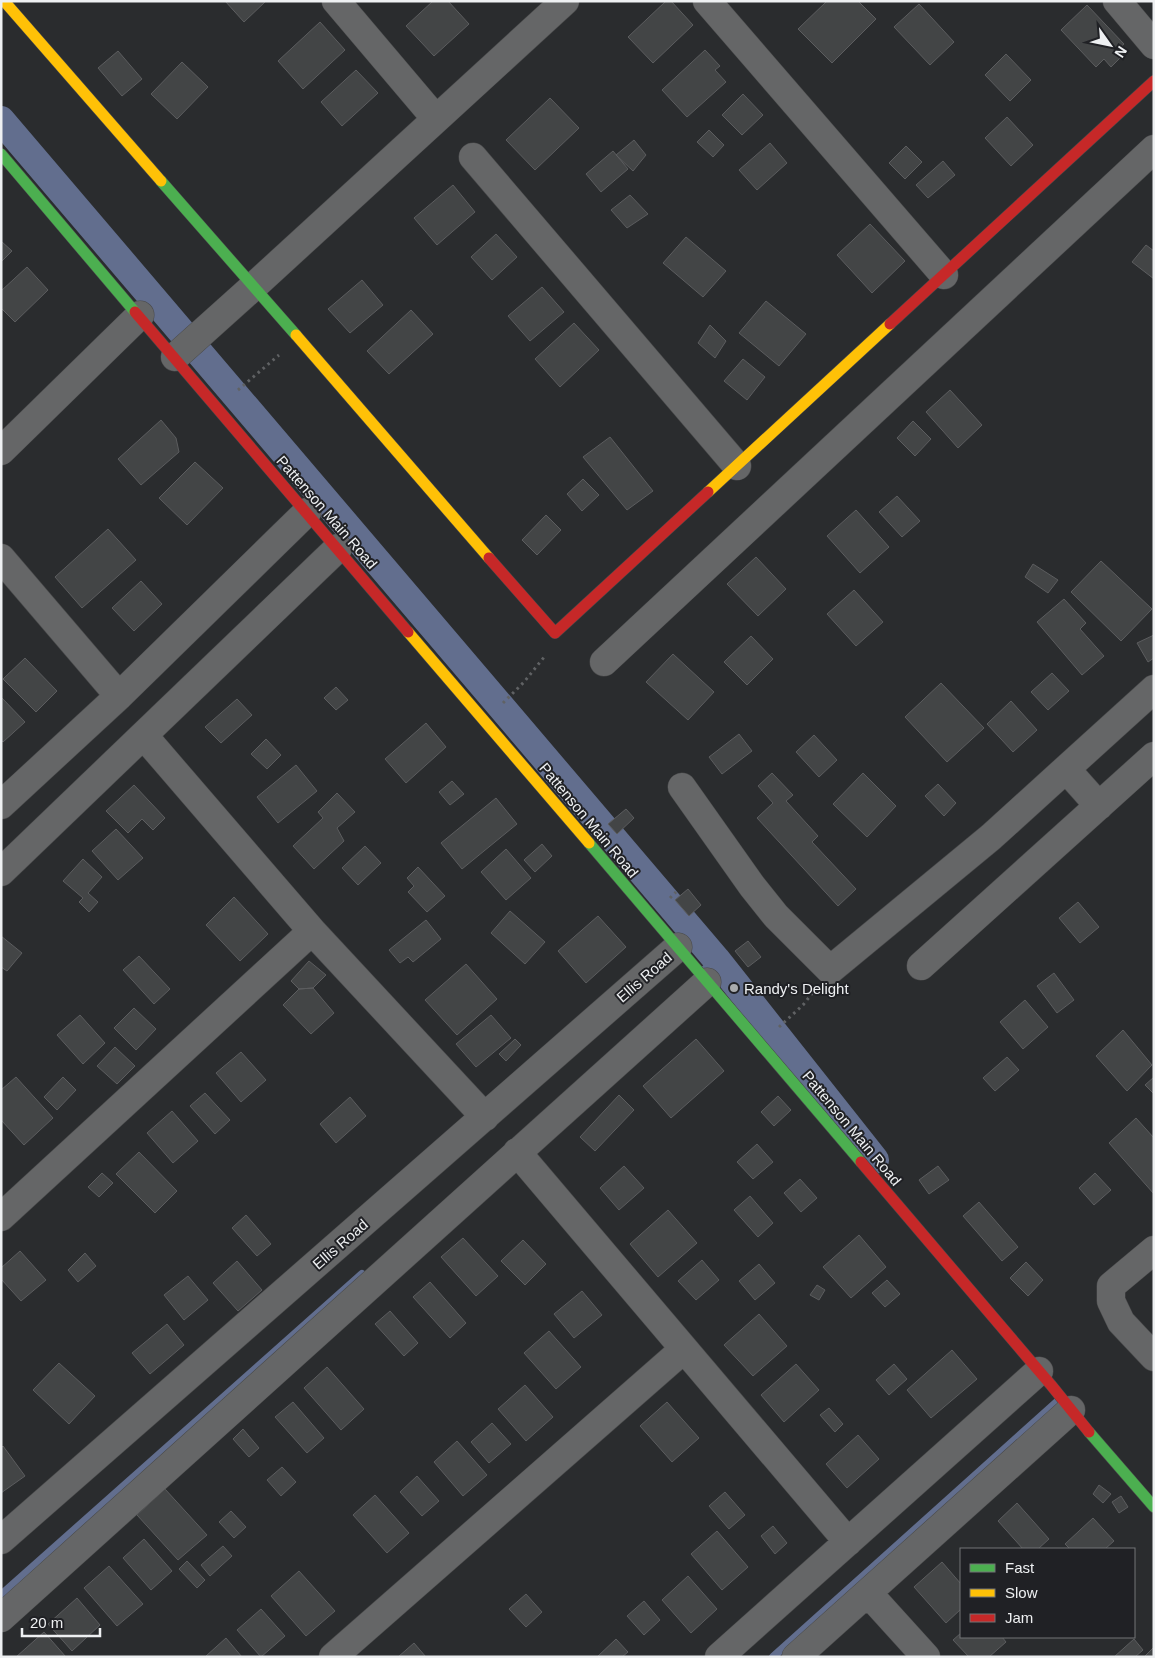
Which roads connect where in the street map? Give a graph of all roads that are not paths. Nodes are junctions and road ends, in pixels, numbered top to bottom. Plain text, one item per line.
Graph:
1 (4, 1) edge
2 (336, 1) edge
3 (565, 1) edge
4 (707, 1) edge
5 (1117, 1) edge
6 (1154, 45) edge
7 (1154, 81) edge
8 (436, 119) junction
9 (1154, 150) edge
10 (1, 154) edge
11 (472, 158) dead end
12 (944, 275) junction
13 (249, 291) junction
14 (140, 315) junction
15 (180, 353) junction
16 (1, 451) edge
17 (737, 466) junction
18 (307, 512) junction
19 (338, 548) junction
20 (1, 558) edge
21 (604, 662) dead end
22 (1154, 689) edge
23 (119, 696) junction
24 (144, 736) junction
25 (1154, 756) edge
26 (1066, 769) junction
27 (682, 787) dead end
28 (1, 805) edge
29 (1099, 806) junction
30 (1, 872) edge
31 (312, 931) junction
32 (678, 947) junction
33 (921, 966) dead end
34 (707, 982) junction
35 (485, 1117) junction
36 (517, 1152) junction
37 (1, 1217) edge
38 (1154, 1250) edge
39 (684, 1349) junction
40 (1154, 1357) edge
41 (1045, 1378) junction
42 (1069, 1409) junction
43 (1154, 1506) edge
44 (1, 1540) edge
45 (848, 1542) junction
46 (868, 1593) junction
47 (1, 1618) edge
48 (332, 1657) edge
49 (719, 1657) edge
50 (796, 1657) edge
51 (926, 1657) edge

1 - 13 street
2 - 8 street
3 - 8 street
4 - 12 street
5 - 6 street
7 - 12 street
8 - 13 street
9 - 21 street
10 - 14 street, Pattenson Main Road
11 - 17 street
12 - 17 street
13 - 15 street
13 - 17 street
14 - 15 street, Pattenson Main Road
14 - 16 street
15 - 18 street, Pattenson Main Road
18 - 19 street, Pattenson Main Road
18 - 23 street
19 - 24 street
19 - 32 street, Pattenson Main Road
20 - 23 street
22 - 26 street
23 - 28 street
24 - 30 street
24 - 31 street
25 - 29 street
26 - 27 street
26 - 29 street
29 - 33 street
31 - 35 street
31 - 37 street
32 - 34 street, Pattenson Main Road
32 - 35 street, Ellis Road
34 - 36 street
34 - 41 street, Pattenson Main Road
35 - 44 street, Ellis Road
36 - 39 street
36 - 47 street
38 - 40 street
39 - 45 street
39 - 48 street
41 - 42 street, Pattenson Main Road
41 - 45 street
42 - 43 street, Pattenson Main Road
42 - 46 street
45 - 49 street
46 - 50 street
46 - 51 street

